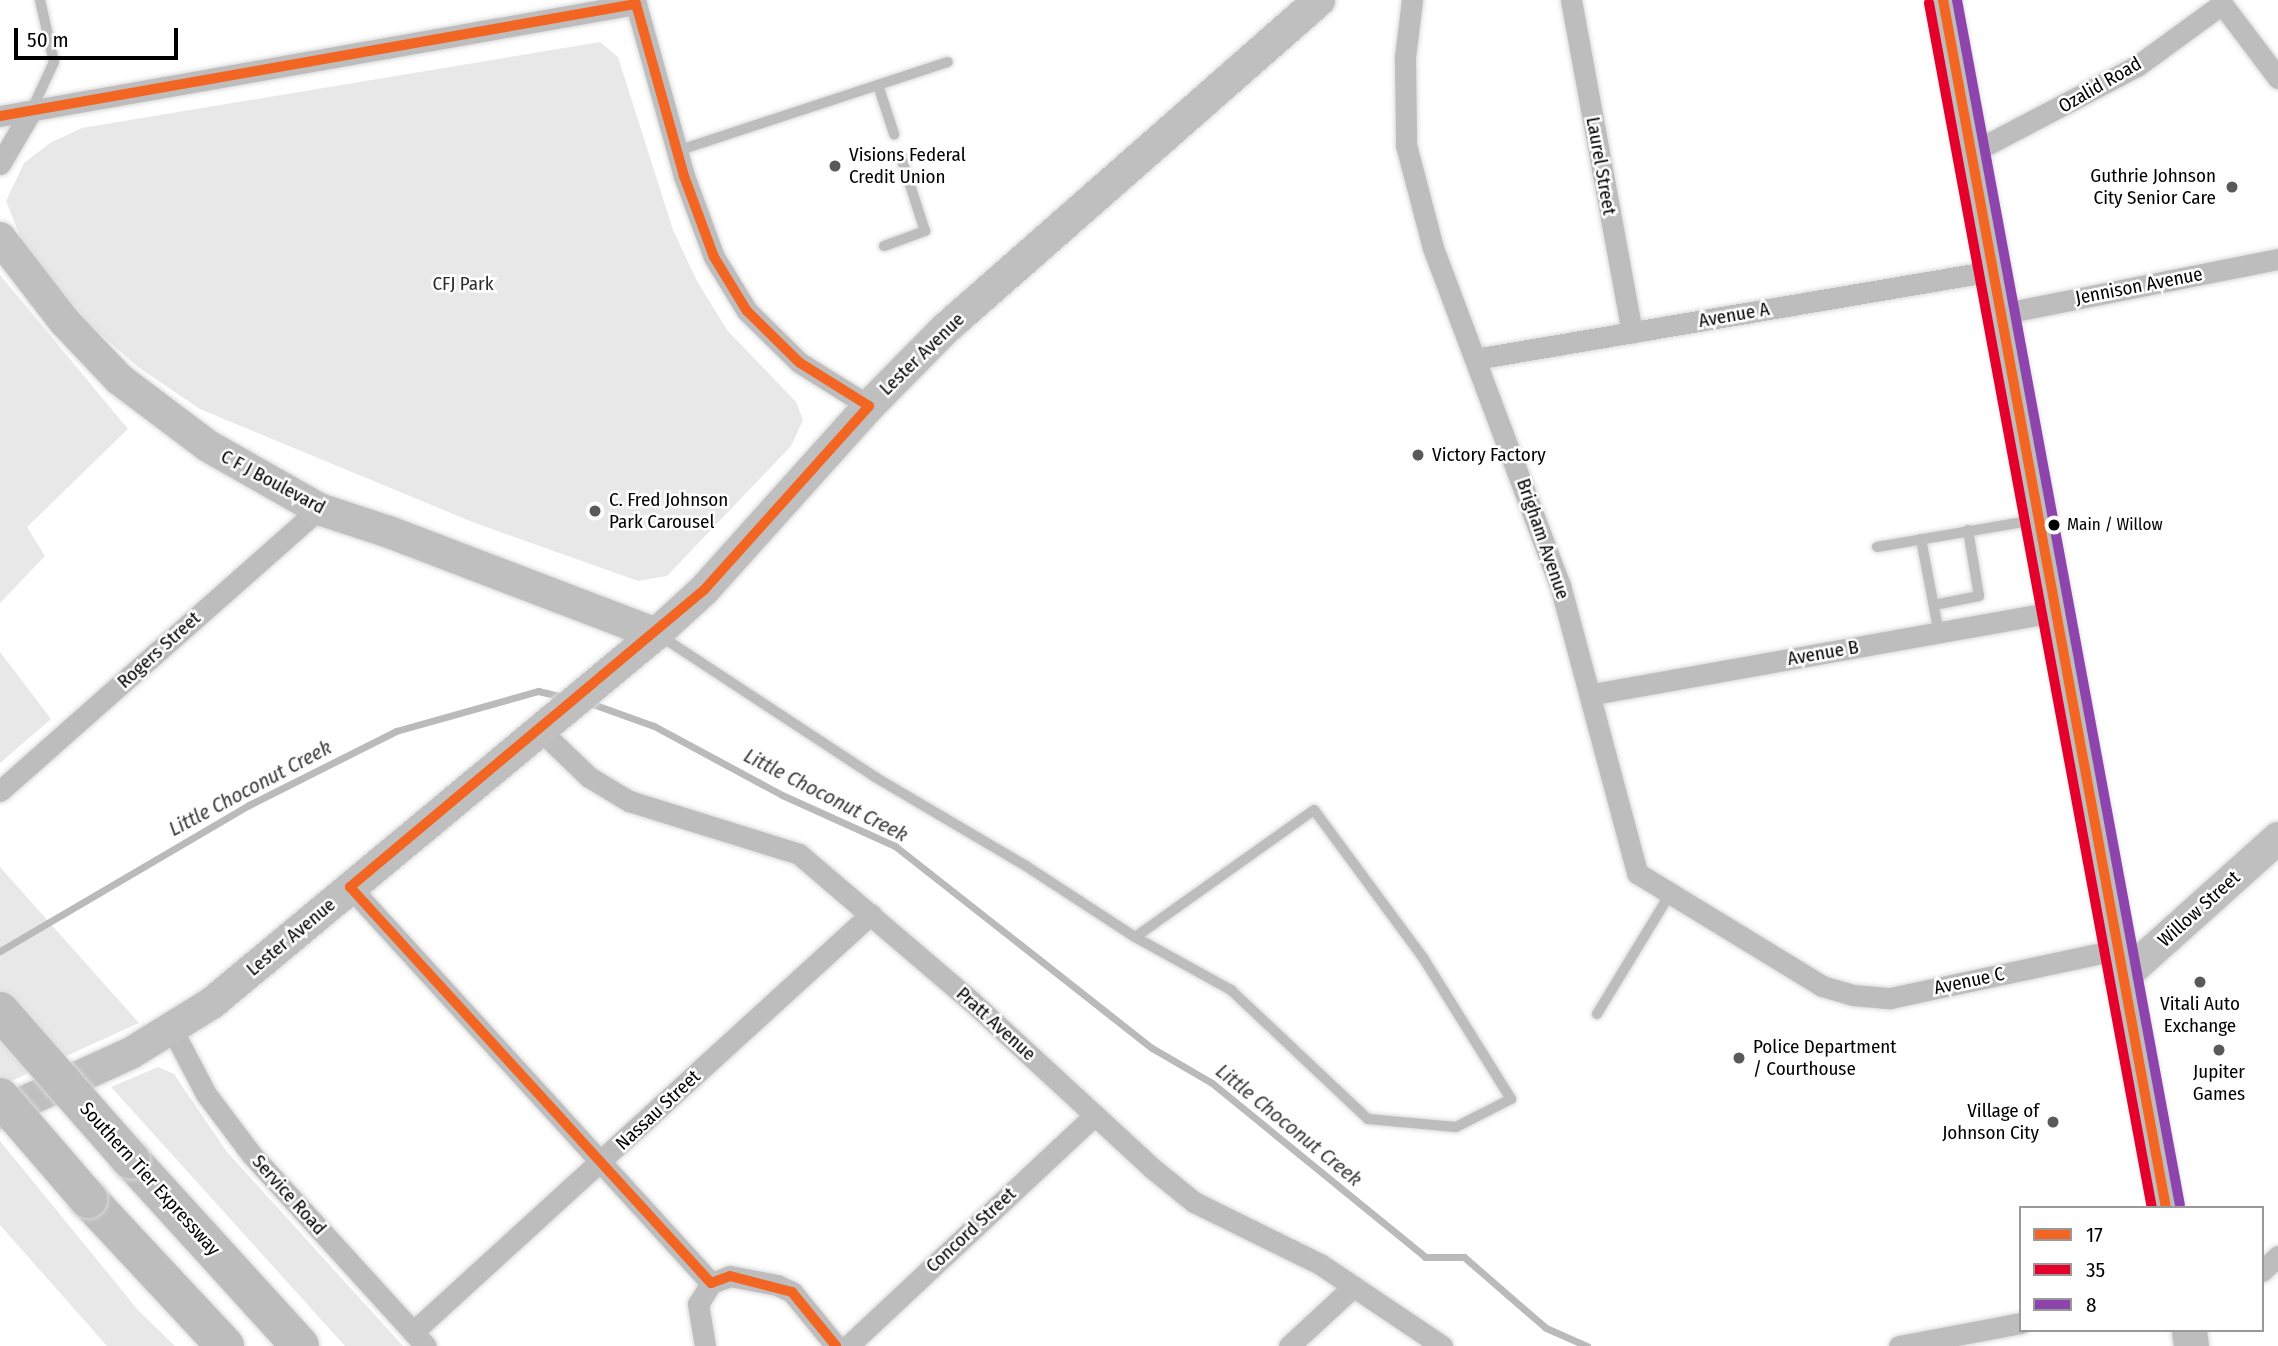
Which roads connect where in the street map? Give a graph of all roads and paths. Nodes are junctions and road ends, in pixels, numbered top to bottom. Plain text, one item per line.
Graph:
1 (40, 0) edge
2 (1318, 0) edge
3 (1412, 0) edge
4 (1571, 0) edge
5 (1942, 0) edge
6 (639, 1) edge
7 (948, 62) dead end
8 (2278, 78) edge
9 (878, 85) junction
10 (31, 111) junction
11 (0, 116) edge
12 (894, 134) dead end
13 (677, 151) junction
14 (1971, 153) junction
15 (901, 157) dead end
16 (0, 164) edge
17 (0, 238) edge
18 (884, 246) dead end
19 (2278, 259) edge
20 (1993, 271) junction
21 (2000, 314) junction
22 (1632, 332) junction
23 (1475, 359) junction
24 (869, 407) junction
25 (319, 509) junction
26 (2037, 519) junction
27 (1968, 530) junction
28 (1921, 539) junction
29 (1877, 547) dead end
30 (1934, 604) junction
31 (2054, 612) junction
32 (1939, 632) junction
33 (656, 634) junction
34 (1593, 694) junction
35 (546, 726) junction
36 (0, 791) edge
37 (2278, 838) edge
38 (350, 887) junction
39 (1670, 894) junction
40 (870, 914) junction
41 (1136, 937) junction
42 (2118, 964) junction
43 (1822, 986) joint
44 (0, 1011) edge
45 (1597, 1014) dead end
46 (172, 1029) junction
47 (0, 1097) edge
48 (0, 1113) edge
49 (1095, 1115) junction
50 (601, 1163) junction
51 (2166, 1206) edge
52 (2278, 1256) edge
53 (2264, 1269) edge
54 (711, 1283) junction
55 (1354, 1286) junction
56 (2019, 1323) edge
57 (419, 1339) edge
58 (225, 1346) edge
59 (300, 1346) edge
60 (705, 1346) edge
61 (836, 1346) edge
62 (848, 1346) edge
63 (1289, 1346) edge
64 (1442, 1346) edge
65 (1899, 1346) edge

1 - 10 lane
2 - 24 street, Lester Avenue
3 - 23 street, Brigham Avenue
4 - 22 street, Laurel Street
5 - 14 main road
6 - 10 street
6 - 13 street
7 - 9 lane
8 - 14 street, Ozalid Road
9 - 12 lane
9 - 13 lane
10 - 11 street
10 - 16 street
13 - 24 street
14 - 20 main road
15 - 18 lane
17 - 25 street, C F J Boulevard
19 - 21 street, Jennison Avenue
20 - 21 main road
20 - 22 street, Avenue A
21 - 26 main road
22 - 23 street, Avenue A
23 - 34 street, Brigham Avenue
24 - 33 street, Lester Avenue
25 - 33 street, C F J Boulevard
25 - 36 street, Rogers Street
26 - 27 lane
26 - 31 main road
27 - 28 lane
27 - 30 lane
28 - 29 lane
28 - 30 lane
30 - 32 lane
31 - 32 street, Avenue B
31 - 42 main road
32 - 34 street, Avenue B
33 - 35 street, Lester Avenue
33 - 41 lane
34 - 39 street, Brigham Avenue
35 - 38 street, Lester Avenue
35 - 40 street, Pratt Avenue
37 - 42 street, Willow Street
38 - 46 street, Lester Avenue
38 - 50 street
39 - 43 street, Brigham Avenue
39 - 45 lane
40 - 49 street, Pratt Avenue
40 - 50 street, Nassau Street
41 - 41 lane
42 - 43 street, Avenue C
42 - 51 main road
44 - 59 highway, Southern Tier Expressway, bridge
46 - 48 street, Lester Avenue
46 - 57 street, Service Road
47 - 58 highway, bridge
49 - 55 street, Pratt Avenue
49 - 62 street, Concord Street
50 - 54 street
50 - 57 street, Nassau Street
52 - 53 street
54 - 60 street
54 - 61 street
55 - 63 street
55 - 64 street, Pratt Avenue
56 - 65 street

